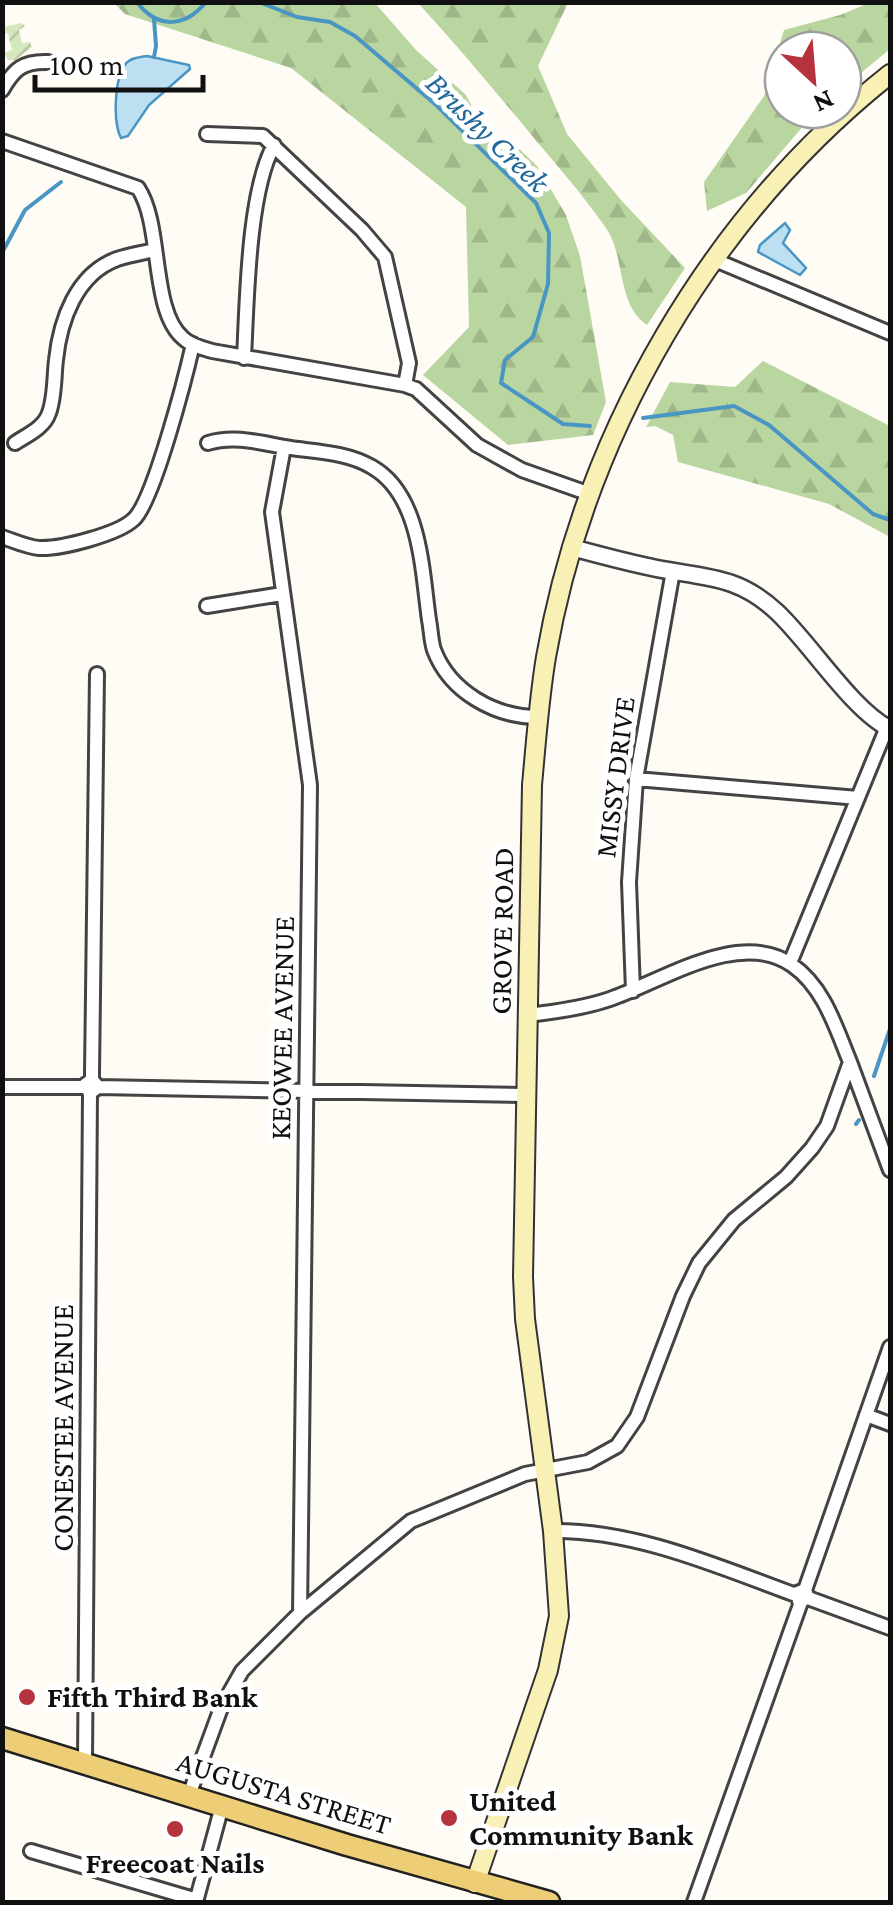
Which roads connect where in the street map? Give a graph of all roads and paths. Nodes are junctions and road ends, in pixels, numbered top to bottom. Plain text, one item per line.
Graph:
1 (48, 62) dead end
2 (890, 74) edge
3 (2, 90) edge
4 (207, 134) dead end
5 (2, 142) edge
6 (274, 144) junction
7 (154, 250) junction
8 (714, 260) junction
9 (890, 333) edge
10 (192, 344) junction
11 (244, 358) junction
12 (405, 384) junction
13 (14, 443) dead end
14 (208, 444) dead end
15 (284, 447) junction
16 (590, 494) junction
17 (2, 537) edge
18 (573, 548) junction
19 (673, 572) junction
20 (282, 594) junction
21 (207, 606) dead end
22 (97, 674) dead end
23 (538, 717) junction
24 (889, 728) edge
25 (636, 779) junction
26 (858, 798) junction
27 (790, 963) junction
28 (633, 991) junction
29 (528, 1015) junction
30 (850, 1062) junction
31 (2, 1087) edge
32 (91, 1087) junction
33 (306, 1092) junction
34 (524, 1094) junction
35 (890, 1170) edge
36 (890, 1347) edge
37 (866, 1415) junction
38 (890, 1424) edge
39 (545, 1471) junction
40 (554, 1531) junction
41 (802, 1596) junction
42 (300, 1613) junction
43 (890, 1628) edge
44 (2, 1738) edge
45 (85, 1763) junction
46 (190, 1795) junction
47 (222, 1806) junction
48 (31, 1851) dead end
49 (475, 1883) junction
50 (196, 1901) edge
51 (549, 1902) edge
52 (694, 1902) edge

1 - 3 street
2 - 8 main road, GROVE ROAD
4 - 6 street
5 - 7 street
6 - 11 street
6 - 12 street
7 - 10 street
7 - 13 street
8 - 9 street
8 - 16 main road, GROVE ROAD
10 - 11 street
10 - 17 street
11 - 12 street
12 - 16 street
14 - 15 street
15 - 20 street, KEOWEE AVENUE
15 - 23 street
16 - 18 main road, GROVE ROAD
18 - 19 street
18 - 23 main road, GROVE ROAD
19 - 24 street
19 - 25 street, MISSY DRIVE
20 - 21 street
20 - 33 street, KEOWEE AVENUE
22 - 32 street, CONESTEE AVENUE
23 - 29 main road, GROVE ROAD
24 - 26 street
25 - 26 street
25 - 28 street, MISSY DRIVE
26 - 27 street
27 - 28 street
27 - 30 street
28 - 29 street
29 - 34 main road, GROVE ROAD
30 - 35 street
30 - 39 street
31 - 32 street
32 - 33 street
32 - 45 street, CONESTEE AVENUE
33 - 34 street
33 - 42 street, KEOWEE AVENUE
34 - 39 main road, GROVE ROAD
36 - 37 street
37 - 38 street
37 - 41 street
39 - 40 main road, GROVE ROAD
39 - 42 street
40 - 41 street
40 - 49 main road, GROVE ROAD
41 - 43 street
41 - 52 street
42 - 46 street
44 - 45 main road, AUGUSTA STREET
45 - 46 main road, AUGUSTA STREET
46 - 47 main road, AUGUSTA STREET
47 - 49 main road, AUGUSTA STREET
47 - 50 street
48 - 50 street
49 - 51 main road, AUGUSTA STREET

